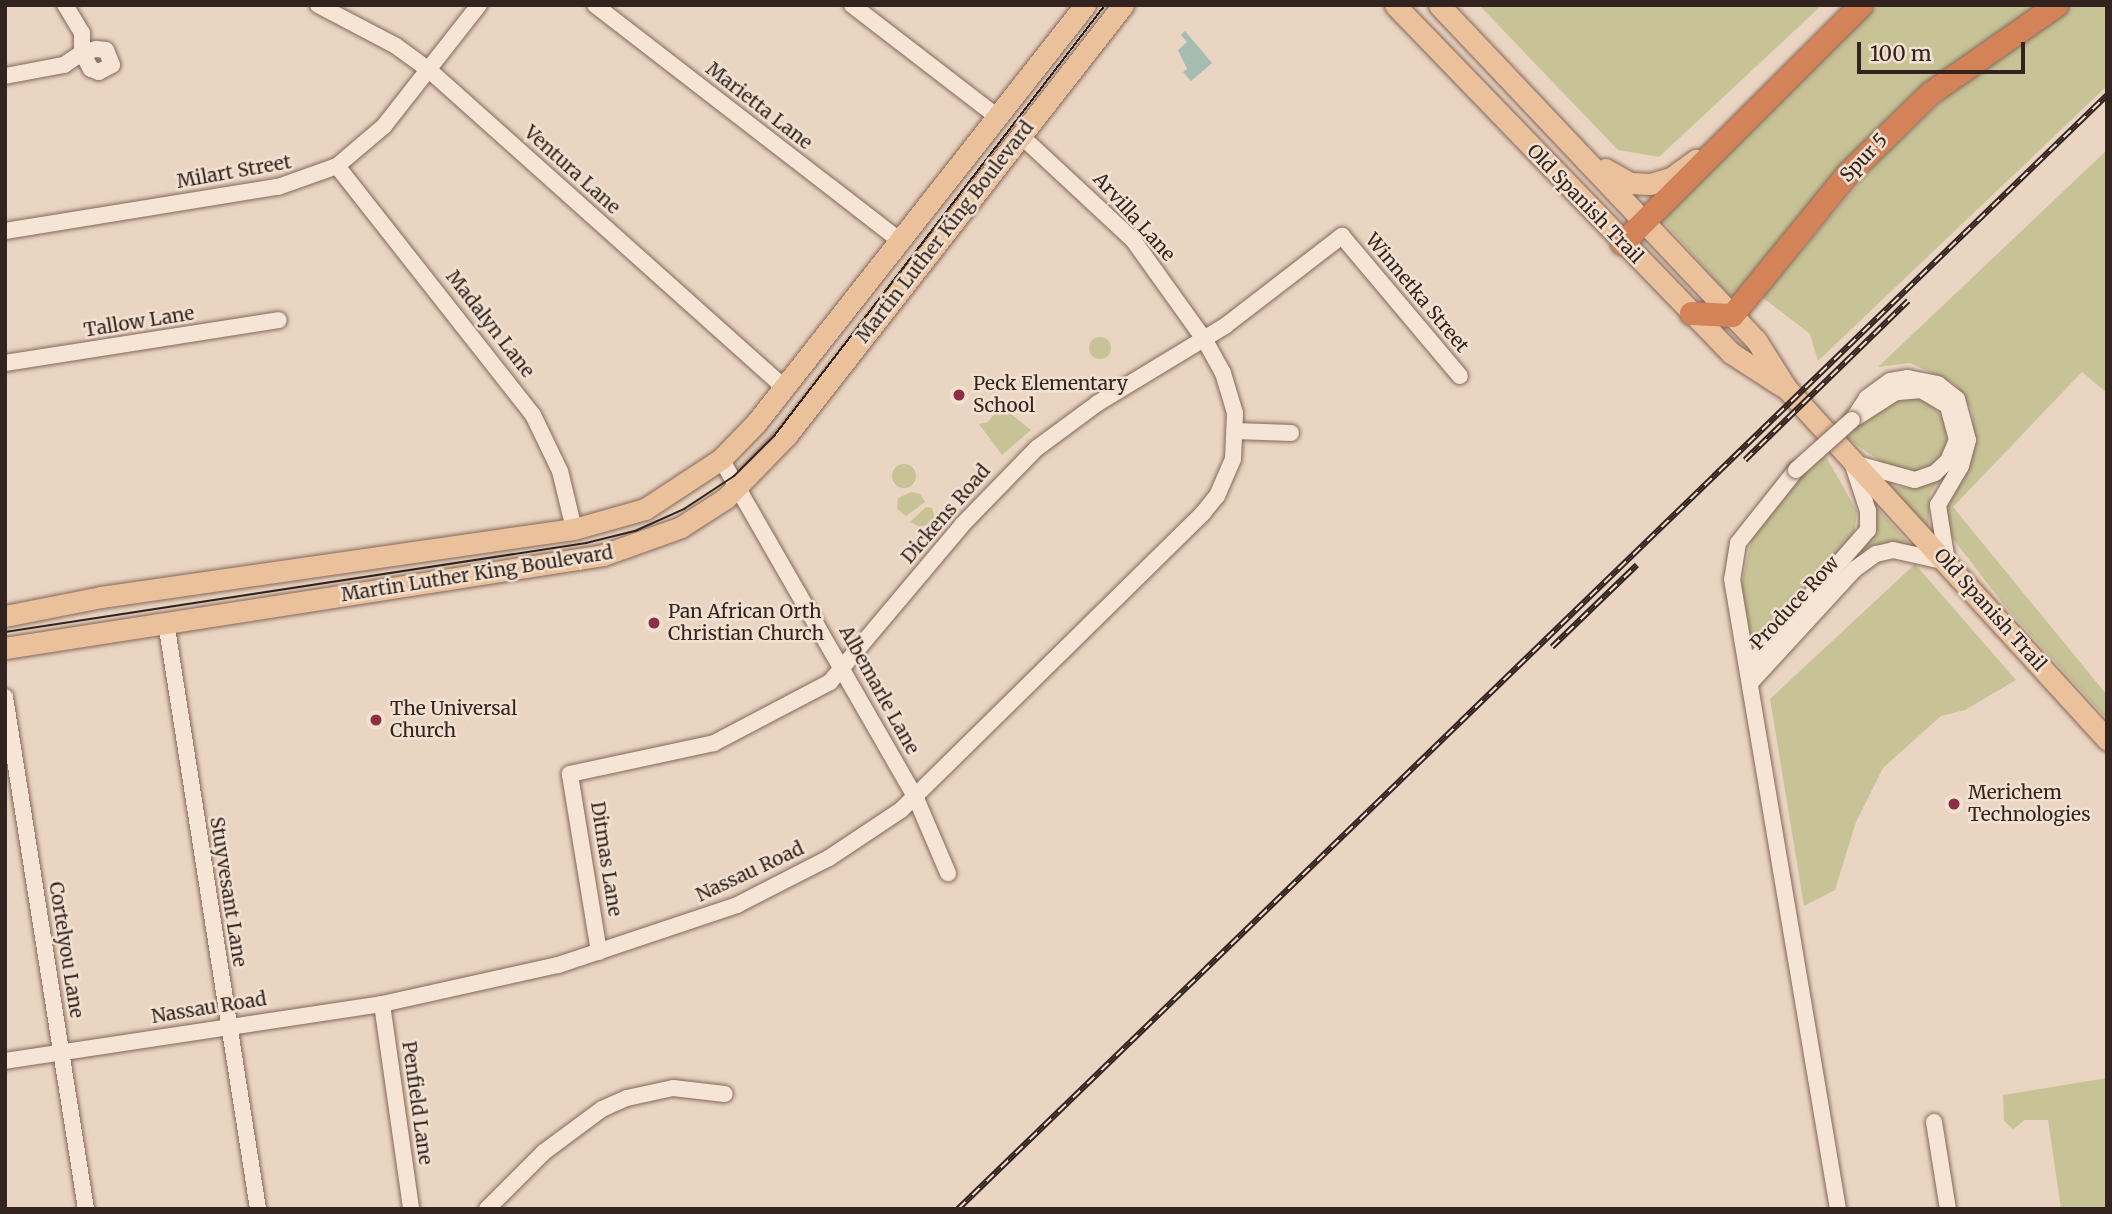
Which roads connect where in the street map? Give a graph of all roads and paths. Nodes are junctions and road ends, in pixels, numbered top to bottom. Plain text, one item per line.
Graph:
1 (65, 5) edge
2 (318, 5) edge
3 (479, 5) edge
4 (594, 5) edge
5 (852, 5) edge
6 (1086, 5) edge
7 (1123, 5) edge
8 (1395, 5) edge
9 (1439, 5) edge
10 (1861, 5) edge
11 (2056, 5) edge
12 (82, 53) junction
13 (112, 65) dead end
14 (428, 69) junction
15 (5, 76) edge
16 (995, 116) junction
17 (1559, 129) junction
18 (1020, 135) junction
19 (1712, 150) junction
20 (337, 166) junction
21 (1646, 221) junction
22 (5, 230) edge
23 (1342, 236) joint
24 (899, 240) junction
25 (1622, 243) junction
26 (1691, 313) junction
27 (1732, 315) junction
28 (279, 320) dead end
29 (1204, 339) junction
30 (5, 363) edge
31 (1460, 376) dead end
32 (784, 387) junction
33 (1787, 389) junction
34 (1852, 420) junction
35 (1236, 431) junction
36 (1291, 433) dead end
37 (722, 459) junction
38 (1852, 463) junction
39 (740, 486) junction
40 (574, 528) junction
41 (1947, 562) junction
42 (5, 617) edge
43 (166, 622) junction
44 (5, 648) edge
45 (843, 670) junction
46 (1749, 674) junction
47 (5, 697) edge
48 (2107, 740) edge
49 (570, 774) joint
50 (915, 796) junction
51 (948, 873) dead end
52 (599, 952) junction
53 (382, 1004) junction
54 (228, 1027) junction
55 (60, 1052) junction
56 (5, 1061) edge
57 (725, 1094) dead end
58 (1934, 1122) dead end
59 (86, 1209) edge
60 (258, 1209) edge
61 (411, 1209) edge
62 (487, 1209) edge
63 (1838, 1209) edge
64 (1948, 1209) edge

1 - 12 street
2 - 14 street, Ventura Lane
3 - 14 street, Milart Street
4 - 24 street, Marietta Lane
5 - 16 street
6 - 16 main road, Martin Luther King Boulevard
7 - 18 main road, Martin Luther King Boulevard
8 - 25 main road, Old Spanish Trail
9 - 17 main road, Old Spanish Trail
10 - 19 highway
11 - 27 highway, Spur 5 / Spur 5
12 - 13 street
12 - 15 street
14 - 20 street, Milart Street
14 - 32 street, Ventura Lane
16 - 24 main road, Martin Luther King Boulevard
17 - 19 main road
17 - 21 main road, Old Spanish Trail
18 - 29 street, Arvilla Lane
18 - 39 main road, Martin Luther King Boulevard
19 - 21 highway
20 - 22 street, Milart Street
20 - 40 street, Madalyn Lane
21 - 25 highway
21 - 27 main road, Old Spanish Trail
23 - 29 street, Dickens Road
23 - 31 street, Winnetka Street
24 - 32 main road, Martin Luther King Boulevard
25 - 26 main road, Old Spanish Trail
26 - 27 highway
26 - 33 main road, Old Spanish Trail
27 - 33 main road, Old Spanish Trail
28 - 30 street, Tallow Lane
29 - 35 street, Nassau Road
29 - 45 street, Dickens Road
32 - 37 main road, Martin Luther King Boulevard
33 - 38 main road, Old Spanish Trail
34 - 38 street, Produce Row
34 - 41 street, Produce Row
34 - 46 street, Produce Row, bridge
35 - 36 street
35 - 50 street, Nassau Road
37 - 39 street, Albemarle Lane
37 - 40 main road, Martin Luther King Boulevard
38 - 41 main road, Old Spanish Trail
38 - 46 street, Produce Row
39 - 43 main road, Martin Luther King Boulevard
39 - 45 street, Albemarle Lane
40 - 42 main road, Martin Luther King Boulevard
41 - 46 street, Produce Row
41 - 48 main road, Old Spanish Trail
43 - 44 main road, Martin Luther King Boulevard
43 - 54 street, Stuyvesant Lane
45 - 49 street, Dickens Road
45 - 50 street, Albemarle Lane
46 - 63 street, Produce Row
47 - 55 street, Cortelyou Lane
49 - 52 street, Ditmas Lane
50 - 51 street, Albemarle Lane
50 - 52 street, Nassau Road
52 - 53 street, Nassau Road
53 - 54 street, Nassau Road
53 - 61 street, Penfield Lane
54 - 55 street, Nassau Road
54 - 60 street, Stuyvesant Lane
55 - 56 street, Nassau Road
55 - 59 street, Cortelyou Lane
57 - 62 street
58 - 64 street

